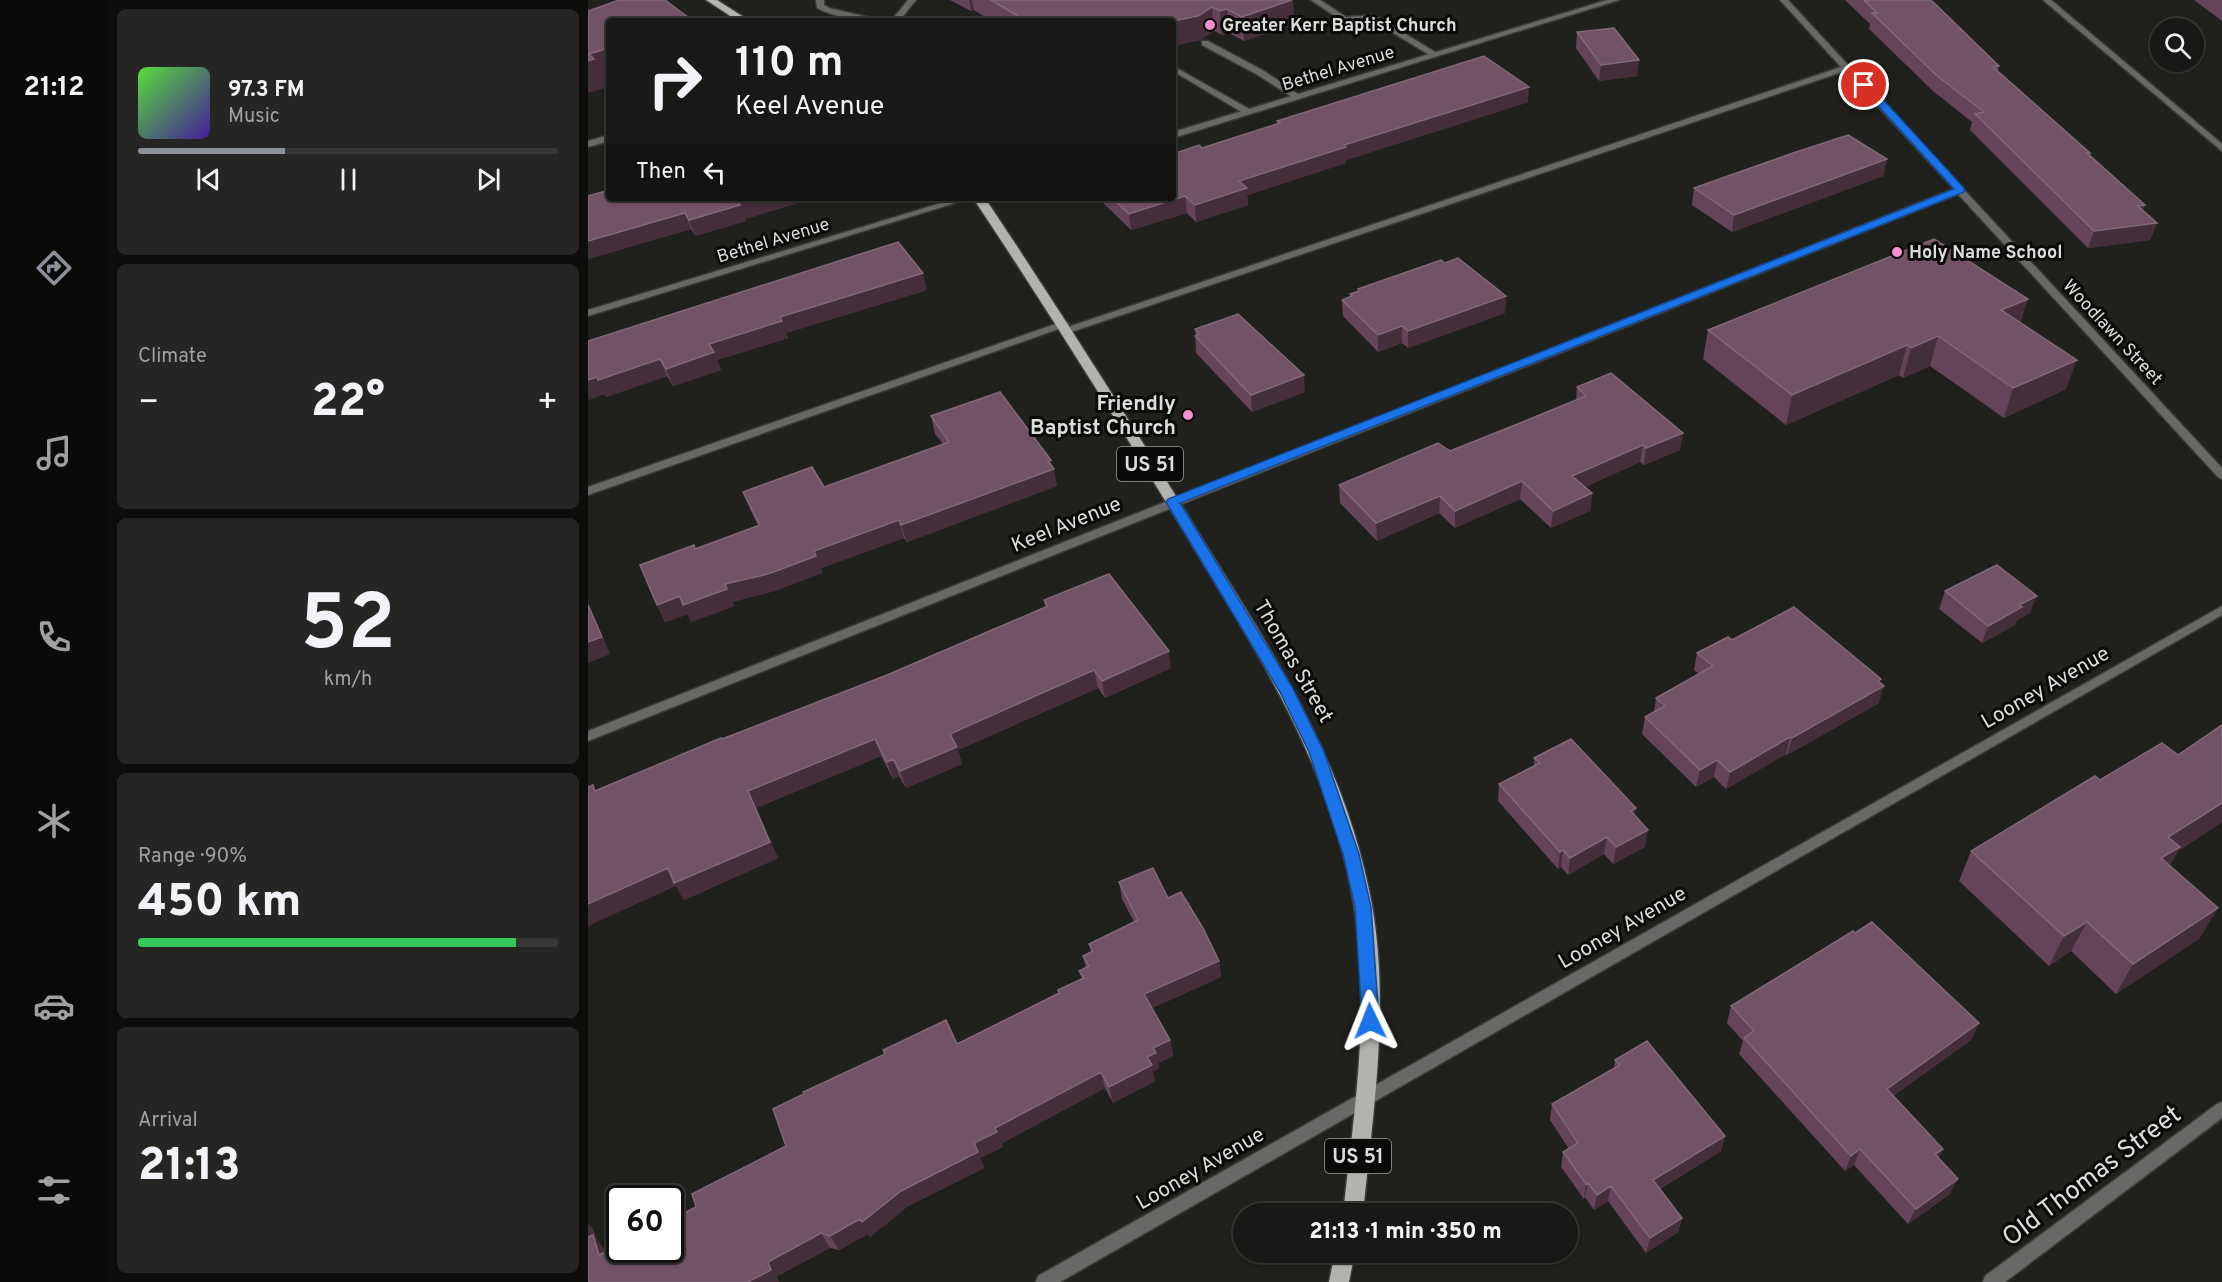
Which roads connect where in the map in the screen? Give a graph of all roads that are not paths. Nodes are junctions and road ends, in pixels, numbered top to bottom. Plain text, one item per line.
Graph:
1 (711, 0) edge
2 (820, 0) edge
3 (912, 0) edge
4 (1315, 0) edge
5 (1616, 0) edge
6 (1784, 0) edge
7 (2047, 0) edge
8 (740, 18) edge
9 (866, 18) edge
10 (897, 18) edge
11 (1204, 43) edge
12 (1436, 55) junction
13 (1848, 67) junction
14 (1176, 70) edge
15 (1298, 97) junction
16 (1248, 112) junction
17 (1176, 134) edge
18 (606, 139) edge
19 (588, 144) edge
20 (2222, 148) edge
21 (1960, 190) junction
22 (957, 201) edge
23 (981, 201) edge
24 (588, 313) edge
25 (1066, 327) junction
26 (2222, 475) edge
27 (588, 491) edge
28 (1173, 502) junction
29 (2222, 610) edge
30 (588, 736) edge
31 (1364, 1098) junction
32 (2222, 1109) edge
33 (1354, 1203) edge
34 (1343, 1263) edge
35 (1044, 1282) edge
36 (1339, 1282) edge
37 (1991, 1282) edge

1 - 8 main road
2 - 9 street
3 - 10 street
4 - 12 street
5 - 12 street, Bethel Avenue
6 - 13 street, Woodlawn Street
7 - 20 street
11 - 15 street
12 - 15 street, Bethel Avenue
13 - 21 street, Woodlawn Street
13 - 25 street
14 - 16 street
15 - 16 street, Bethel Avenue
16 - 17 street, Bethel Avenue
18 - 19 street
21 - 26 street, Woodlawn Street
21 - 28 street, Keel Avenue
22 - 24 street, Bethel Avenue
23 - 25 main road, Thomas Street / US 51
25 - 27 street
25 - 28 main road, Thomas Street / US 51
28 - 30 street, Keel Avenue
28 - 31 main road, Thomas Street / US 51
29 - 31 street, Looney Avenue
31 - 33 main road, Thomas Street / US 51
31 - 35 street, Looney Avenue
32 - 37 street, Old Thomas Street
34 - 36 main road

